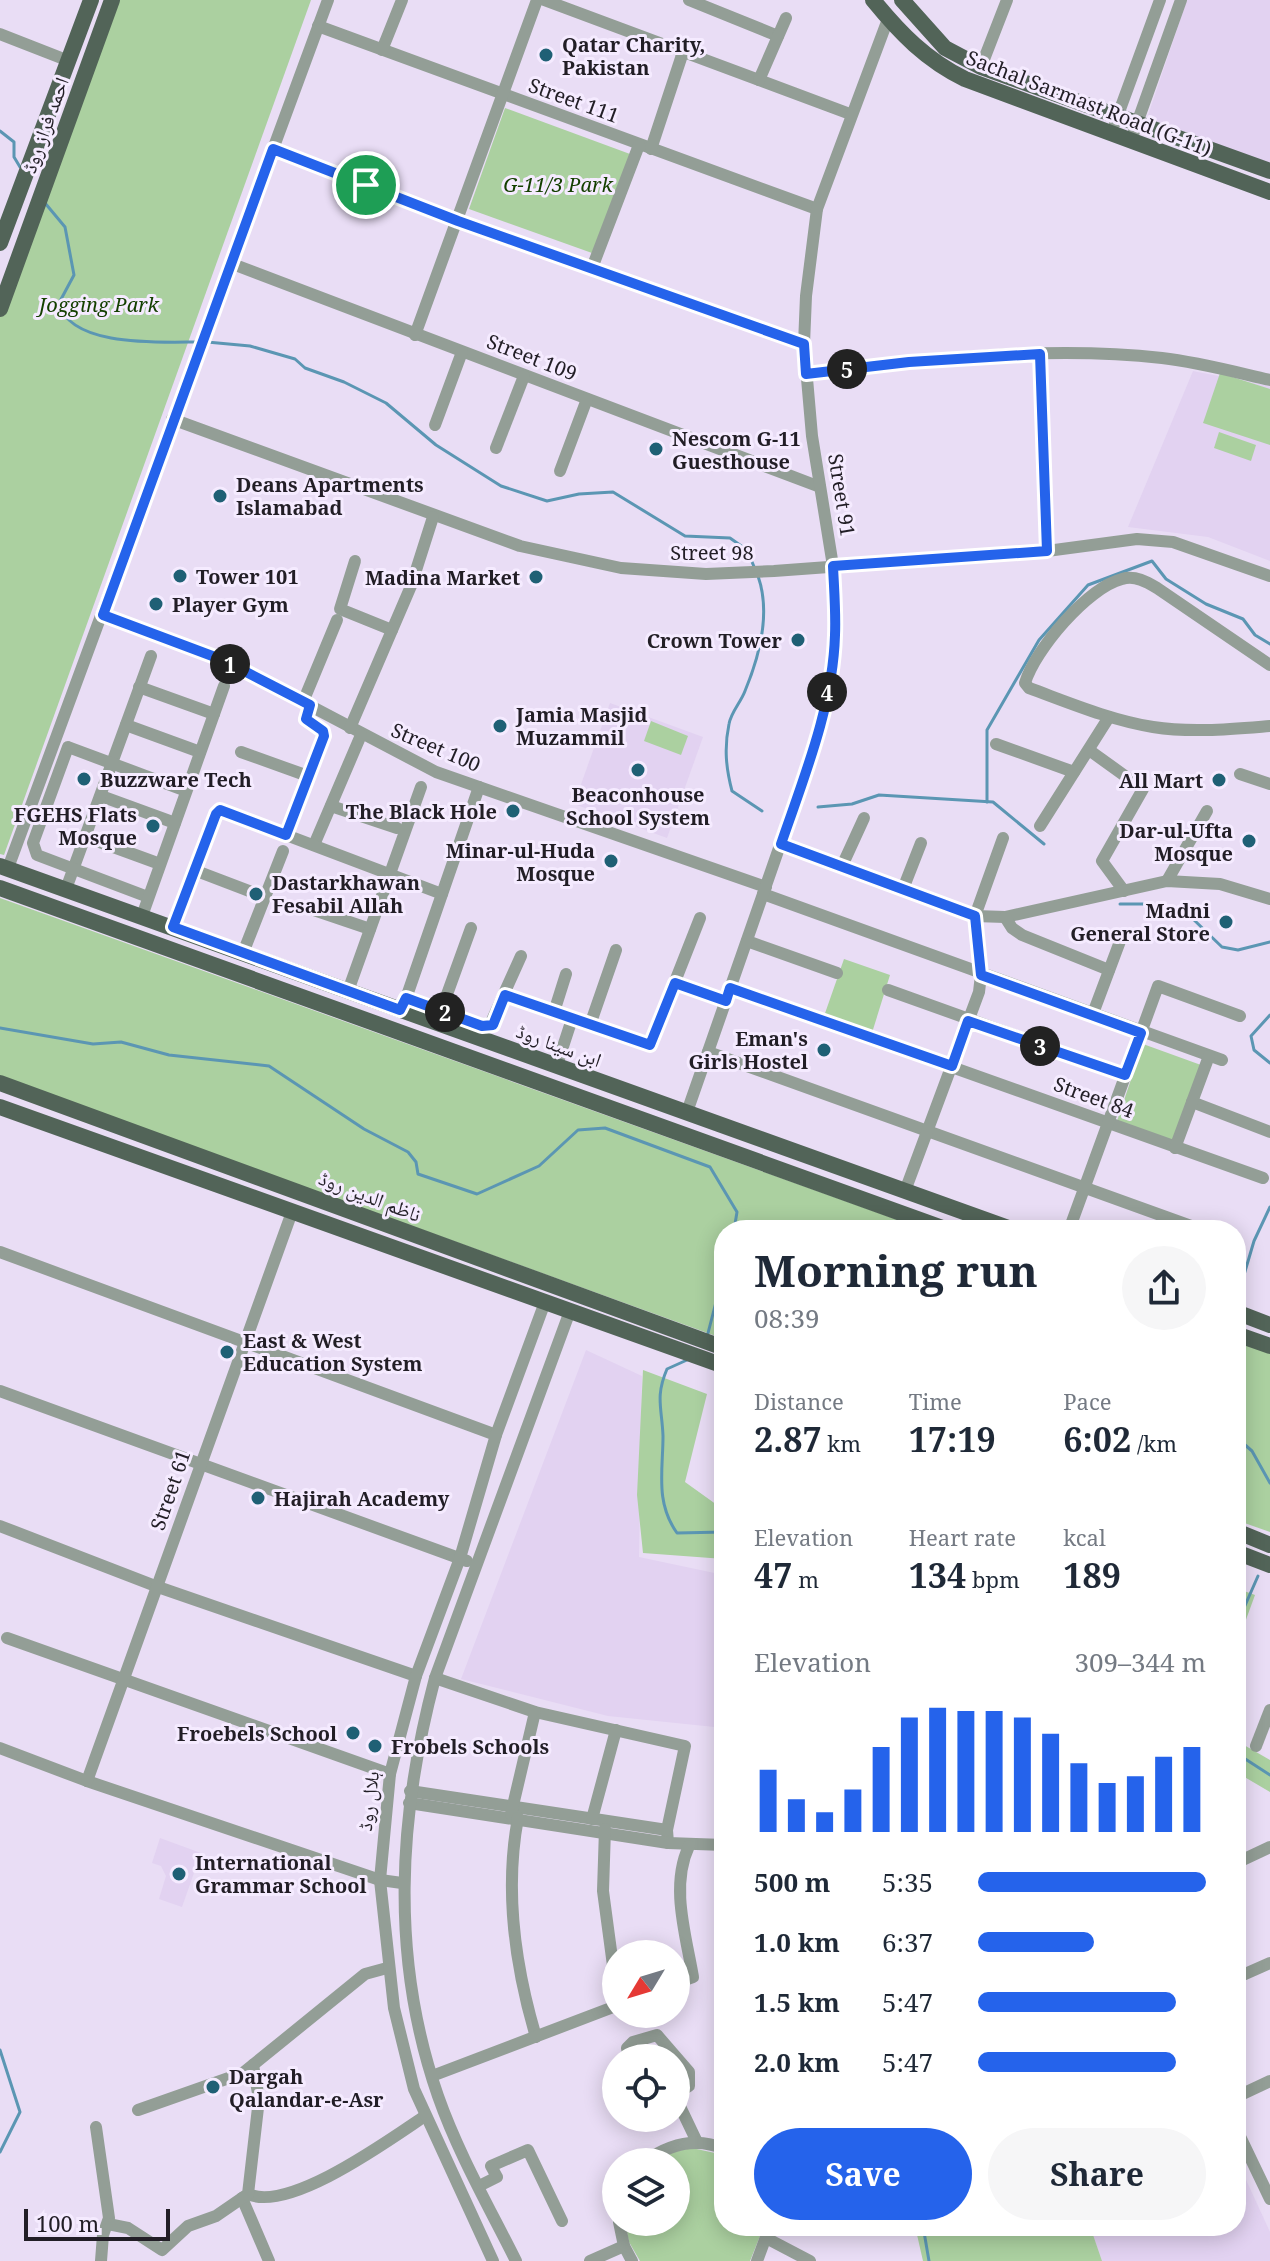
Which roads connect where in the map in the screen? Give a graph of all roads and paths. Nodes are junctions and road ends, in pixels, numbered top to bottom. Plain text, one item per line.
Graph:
1 (91, 0) edge
2 (112, 0) edge
3 (328, 0) edge
4 (402, 0) edge
5 (537, 0) edge
6 (544, 0) edge
7 (689, 0) edge
8 (873, 0) edge
9 (902, 0) edge
10 (1007, 0) edge
11 (1160, 0) edge
12 (1181, 0) edge
13 (786, 18) dead end
14 (888, 19) junction
15 (1151, 24) junction
16 (318, 26) junction
17 (1170, 31) junction
18 (0, 34) edge
19 (778, 36) junction
20 (382, 50) junction
21 (683, 52) junction
22 (69, 61) junction
23 (981, 67) junction
24 (759, 80) junction
25 (503, 95) junction
26 (850, 114) junction
27 (44, 124) junction
28 (1114, 126) junction
29 (64, 132) junction
30 (1134, 132) junction
31 (645, 147) junction
32 (273, 149) junction
33 (1270, 171) edge
34 (1270, 192) edge
35 (817, 209) junction
36 (8, 211) edge
37 (458, 221) junction
38 (0, 243) edge
39 (230, 263) junction
40 (592, 268) junction
41 (3, 290) edge
42 (0, 309) edge
43 (415, 335) junction
44 (804, 344) junction
45 (462, 352) junction
46 (1040, 354) junction
47 (806, 374) junction
48 (524, 376) junction
49 (1270, 380) edge
50 (587, 399) junction
51 (172, 419) junction
52 (435, 425) dead end
53 (496, 448) dead end
54 (560, 471) dead end
55 (820, 487) junction
56 (433, 517) junction
57 (1047, 551) junction
58 (355, 561) dead end
59 (833, 566) junction
60 (1270, 576) edge
61 (103, 615) junction
62 (337, 620) dead end
63 (392, 630) junction
64 (151, 656) dead end
65 (1270, 665) edge
66 (224, 686) dead end
67 (139, 687) junction
68 (306, 704) junction
69 (214, 714) junction
70 (1109, 717) junction
71 (126, 725) junction
72 (1270, 726) edge
73 (356, 732) junction
74 (996, 744) dead end
75 (1089, 750) junction
76 (200, 752) junction
77 (241, 752) dead end
78 (112, 764) junction
79 (1074, 772) junction
80 (1240, 774) dead end
81 (308, 776) junction
82 (1270, 784) edge
83 (421, 787) dead end
84 (479, 787) junction
85 (186, 791) junction
86 (101, 796) junction
87 (331, 806) junction
88 (1207, 811) dead end
89 (864, 818) dead end
90 (175, 823) junction
91 (1040, 826) dead end
92 (397, 828) dead end
93 (286, 835) junction
94 (86, 837) junction
95 (1003, 838) dead end
96 (921, 843) dead end
97 (781, 844) junction
98 (314, 845) junction
99 (283, 851) dead end
100 (160, 864) junction
101 (842, 866) junction
102 (4, 867) edge
103 (74, 869) junction
104 (194, 870) junction
105 (24, 874) junction
106 (390, 874) junction
107 (1167, 881) junction
108 (0, 888) edge
109 (66, 889) junction
110 (903, 889) junction
111 (764, 890) junction
112 (1124, 891) junction
113 (18, 894) junction
114 (442, 894) junction
115 (148, 897) junction
116 (265, 897) junction
117 (1270, 899) edge
118 (305, 907) dead end
119 (142, 916) junction
120 (975, 916) junction
121 (1005, 917) junction
122 (700, 918) dead end
123 (173, 927) junction
124 (471, 928) dead end
125 (370, 929) junction
126 (1122, 936) dead end
127 (747, 941) junction
128 (616, 950) dead end
129 (243, 953) junction
130 (521, 956) dead end
131 (1109, 970) junction
132 (837, 973) dead end
133 (566, 974) dead end
134 (981, 975) junction
135 (675, 983) junction
136 (888, 990) dead end
137 (348, 991) junction
138 (505, 995) junction
139 (728, 995) junction
140 (404, 1004) junction
141 (441, 1011) junction
142 (554, 1012) junction
143 (1092, 1016) junction
144 (1240, 1016) dead end
145 (572, 1019) junction
146 (968, 1021) junction
147 (590, 1025) junction
148 (1141, 1033) junction
149 (708, 1052) junction
150 (557, 1065) junction
151 (952, 1066) junction
152 (1125, 1075) junction
153 (0, 1083) edge
154 (40, 1097) junction
155 (1192, 1102) junction
156 (0, 1107) edge
157 (685, 1111) junction
158 (34, 1119) junction
159 (1108, 1123) junction
160 (928, 1130) junction
161 (675, 1132) junction
162 (1270, 1132) edge
163 (1175, 1148) junction
164 (1263, 1178) dead end
165 (1085, 1186) junction
166 (905, 1191) junction
167 (292, 1212) junction
168 (920, 1220) edge
169 (986, 1220) edge
170 (1073, 1220) edge
171 (1175, 1220) edge
172 (413, 1235) junction
173 (0, 1252) edge
174 (407, 1253) junction
175 (545, 1302) junction
176 (570, 1311) junction
177 (1246, 1316) edge
178 (1270, 1325) edge
179 (642, 1329) junction
180 (1246, 1338) edge
181 (246, 1340) junction
182 (1270, 1346) edge
183 (714, 1354) edge
184 (714, 1358) edge
185 (0, 1391) edge
186 (496, 1435) junction
187 (200, 1464) junction
188 (0, 1526) edge
189 (1246, 1535) edge
190 (1270, 1545) edge
191 (1246, 1556) edge
192 (460, 1558) junction
193 (477, 1565) junction
194 (1270, 1565) edge
195 (158, 1587) junction
196 (7, 1638) dead end
197 (416, 1676) junction
198 (435, 1678) junction
199 (121, 1681) junction
200 (1270, 1710) edge
201 (535, 1712) junction
202 (616, 1730) junction
203 (1256, 1746) dead end
204 (0, 1748) edge
205 (390, 1774) junction
206 (87, 1781) junction
207 (410, 1797) junction
208 (514, 1814) junction
209 (601, 1824) junction
210 (667, 1837) junction
211 (714, 1845) edge
212 (689, 1846) junction
213 (1270, 1847) edge
214 (1246, 1858) edge
215 (380, 1880) junction
216 (402, 1883) junction
217 (610, 1940) edge
218 (687, 1940) edge
219 (690, 1959) edge
220 (1270, 1963) edge
221 (387, 1968) junction
222 (1246, 1974) edge
223 (690, 1978) edge
224 (602, 2011) edge
225 (536, 2037) junction
226 (631, 2044) edge
227 (665, 2044) edge
228 (253, 2065) junction
229 (432, 2076) junction
230 (1270, 2081) edge
231 (1246, 2092) edge
232 (138, 2110) dead end
233 (425, 2116) junction
234 (96, 2127) dead end
235 (690, 2127) edge
236 (697, 2142) junction
237 (714, 2146) edge
238 (670, 2148) edge
239 (1246, 2149) edge
240 (479, 2186) junction
241 (245, 2196) junction
242 (1270, 2199) edge
243 (562, 2221) dead end
244 (108, 2224) junction
245 (622, 2236) edge
246 (768, 2236) edge
247 (773, 2236) edge
248 (624, 2246) junction
249 (101, 2261) edge
250 (269, 2261) edge
251 (493, 2261) edge
252 (516, 2261) edge
253 (590, 2261) edge
254 (632, 2261) edge
255 (757, 2261) edge
256 (810, 2261) edge

1 - 22 main road, احمد فراز روڈ
2 - 29 main road, احمد فراز روڈ
3 - 16 street
4 - 20 street
5 - 25 street
6 - 21 street
7 - 19 street
8 - 14 main road, Sachal Sarmast Road (G-11)
9 - 23 main road, Sachal Sarmast Road (G-11)
10 - 23 street
11 - 15 street
12 - 17 street
13 - 19 street
14 - 26 street, Street 91
14 - 28 main road, Sachal Sarmast Road (G-11)
15 - 17 street
15 - 28 street
16 - 20 street, Street 111
16 - 32 street
17 - 30 street
18 - 22 street
19 - 24 street
20 - 25 street, Street 111
21 - 24 street
21 - 31 street
22 - 27 main road, احمد فراز روڈ
23 - 28 main road, Sachal Sarmast Road (G-11)
24 - 26 street
25 - 31 street, Street 111
25 - 37 street
26 - 35 street, Street 91
27 - 29 main road
27 - 36 main road, احمد فراز روڈ
28 - 30 main road, Sachal Sarmast Road (G-11)
29 - 41 main road, احمد فراز روڈ
30 - 33 main road, Sachal Sarmast Road (G-11)
30 - 34 main road, Sachal Sarmast Road (G-11)
31 - 35 street, Street 111
31 - 40 street
32 - 37 street
32 - 39 street
35 - 44 street, Street 91
36 - 38 main road, احمد فراز روڈ
37 - 40 street
37 - 43 street
39 - 43 street, Street 109
39 - 51 street
40 - 44 street
41 - 42 main road, احمد فراز روڈ
43 - 45 street, Street 109
44 - 47 street, Street 91
45 - 48 street, Street 109
45 - 52 street
46 - 47 street
46 - 49 street
46 - 57 street
47 - 55 street, Street 91
48 - 50 street, Street 109
48 - 53 street
50 - 54 street
50 - 55 street, Street 109
51 - 56 street, Street 98
51 - 61 street
55 - 59 street, Street 91
56 - 59 street, Street 98
56 - 63 street
57 - 59 street, Street 98
57 - 60 street, Street 98
58 - 63 street
59 - 97 street, Street 91
61 - 68 street, Street 100
61 - 102 street
62 - 68 street
63 - 73 street
64 - 67 street
65 - 70 street
66 - 69 street
67 - 69 street
67 - 71 street
68 - 73 street, Street 100
68 - 81 street
69 - 76 street
70 - 72 street
70 - 75 street
71 - 76 street
71 - 78 street
73 - 84 street, Street 100
73 - 87 street
74 - 79 street
75 - 79 street
75 - 112 street
76 - 85 street
77 - 81 street
78 - 85 street
78 - 86 street
78 - 103 street
79 - 91 street
80 - 82 street
81 - 93 street
83 - 106 street
84 - 111 street, Street 100
84 - 114 street
85 - 90 street
86 - 90 street
86 - 94 street
87 - 92 street
87 - 98 street
88 - 107 street
89 - 101 street
90 - 100 street
93 - 98 street
93 - 104 street
94 - 100 street
94 - 103 street
95 - 120 street
96 - 110 street
97 - 101 street
97 - 111 street, Street 91
98 - 106 street
99 - 116 street
100 - 115 street
101 - 110 street
102 - 105 main road, ابن سینا روڈ
103 - 109 street
103 - 115 street
104 - 116 street
104 - 123 street
105 - 109 main road, ابن سینا روڈ
105 - 113 main road
106 - 114 street
106 - 125 street
107 - 112 street
107 - 117 street
108 - 113 main road
109 - 119 main road, ابن سینا روڈ
110 - 120 street
111 - 127 street, Street 91
111 - 134 street, Street 100
112 - 121 street
113 - 161 main road
114 - 140 street
115 - 119 street
116 - 129 street
118 - 125 street
119 - 123 main road, ابن سینا روڈ
120 - 121 street
120 - 134 street
121 - 131 street
122 - 135 street
123 - 129 main road, ابن سینا روڈ
124 - 141 street
125 - 137 street
126 - 131 street
127 - 132 street
127 - 139 street, Street 91
128 - 147 street
129 - 137 main road, ابن سینا روڈ
130 - 138 street
131 - 143 street
133 - 142 street
134 - 143 street, Street 100
134 - 146 street
135 - 139 street, Street 84
135 - 147 street
136 - 146 street
137 - 140 main road, ابن سینا روڈ
138 - 141 street
138 - 142 street
139 - 149 street, Street 91
139 - 151 street, Street 84
140 - 141 street
140 - 150 main road, ابن سینا روڈ
142 - 145 street
143 - 148 street, Street 100
144 - 148 street
145 - 147 street
145 - 150 street
146 - 151 street
146 - 152 street
148 - 152 street
148 - 155 street, Street 100
149 - 157 street, Street 91
149 - 160 street
150 - 157 main road, ابن سینا روڈ
151 - 159 street, Street 84
151 - 160 street
152 - 159 street
153 - 154 main road, ناظم الدین روڈ
154 - 158 main road
154 - 172 main road, ناظم الدین روڈ
155 - 162 street
155 - 163 street
156 - 158 main road, ناظم الدین روڈ
157 - 161 main road
157 - 166 main road, ابن سینا روڈ
158 - 167 main road, ناظم الدین روڈ
159 - 163 street, Street 84
159 - 165 street
160 - 165 street
160 - 166 street
161 - 168 main road
163 - 164 street, Street 84
165 - 170 street
165 - 171 street
166 - 169 main road, ابن سینا روڈ
167 - 174 main road, ناظم الدین روڈ
167 - 181 street, Street 61
172 - 174 main road
172 - 179 main road, ناظم الدین روڈ
173 - 181 street
174 - 175 main road, ناظم الدین روڈ
175 - 176 main road, ناظم الدین روڈ
175 - 186 street, ہلال روڈ
176 - 179 main road, ناظم الدین روڈ
176 - 193 street, ہلال روڈ
177 - 178 main road
179 - 183 main road, ناظم الدین روڈ
179 - 184 main road, ناظم الدین روڈ
180 - 182 main road
181 - 186 street
181 - 187 street, Street 61
185 - 187 street
186 - 192 street, ہلال روڈ
187 - 192 street
187 - 195 street, Street 61
188 - 195 street
189 - 190 main road
191 - 194 main road
192 - 193 street
192 - 197 street, ہلال روڈ
193 - 198 street, ہلال روڈ
195 - 197 street
195 - 199 street, Street 61
196 - 199 street
197 - 205 street, ہلال روڈ
198 - 201 street
198 - 207 street, ہلال روڈ
199 - 205 street
199 - 206 street, Street 61
200 - 203 street
201 - 202 street
201 - 208 street
202 - 209 street
202 - 210 street
204 - 206 street
205 - 215 street, ہلال روڈ
206 - 215 street
207 - 208 street
207 - 216 street, ہلال روڈ
208 - 209 street
208 - 209 street
208 - 225 street
209 - 210 street
209 - 217 street
210 - 212 street
211 - 212 street
212 - 218 street
213 - 214 street
215 - 216 street
215 - 221 street, ہلال روڈ
216 - 229 street, ہلال روڈ
219 - 223 street
220 - 222 street
221 - 228 street
221 - 233 street, ہلال روڈ
224 - 225 street
225 - 229 street
226 - 227 street
228 - 232 street
228 - 241 street
229 - 240 street, ہلال روڈ
230 - 231 street
233 - 241 street
233 - 251 street, ہلال روڈ
234 - 244 street
235 - 236 street
236 - 237 street
236 - 238 street
239 - 242 street
240 - 243 street
240 - 252 street, ہلال روڈ
241 - 244 street
241 - 250 street
244 - 249 street
245 - 248 street
246 - 255 street
247 - 256 street
248 - 253 street
248 - 254 street

